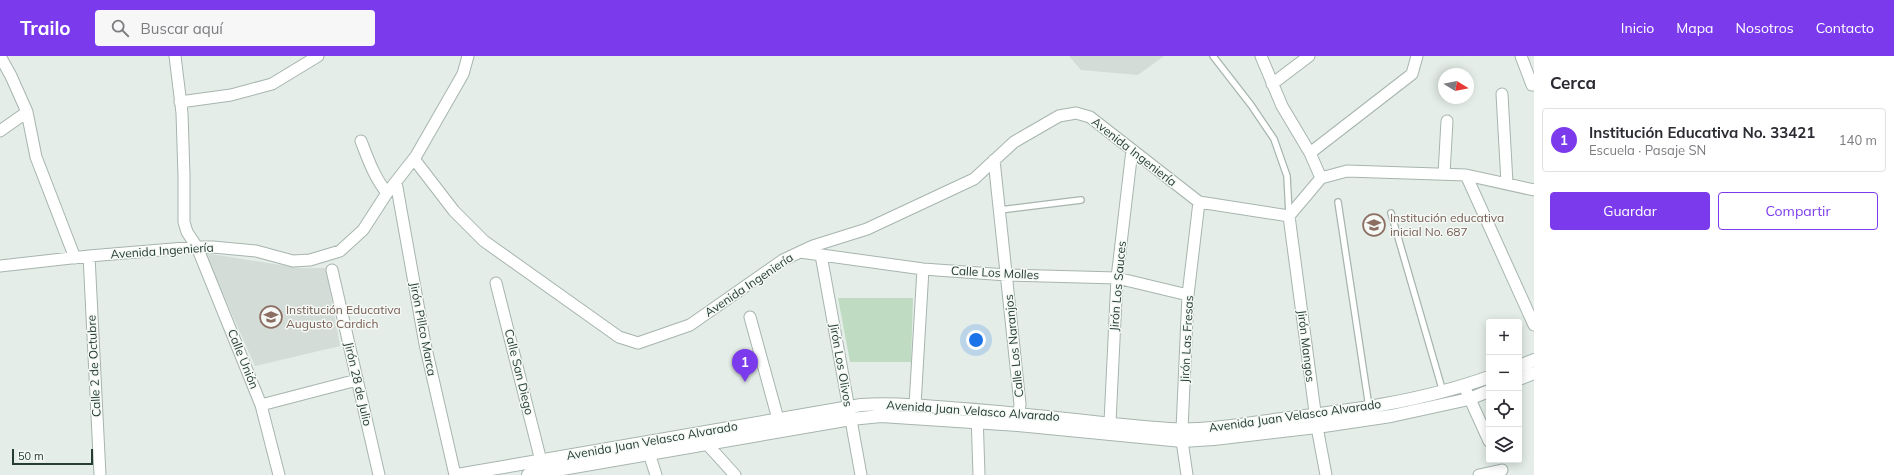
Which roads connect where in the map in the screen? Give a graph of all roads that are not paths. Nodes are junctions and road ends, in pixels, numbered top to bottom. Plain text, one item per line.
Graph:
1 (0, 56) edge
2 (175, 56) edge
3 (318, 56) edge
4 (468, 56) edge
5 (1213, 56) edge
6 (1261, 56) edge
7 (1309, 56) edge
8 (1417, 56) edge
9 (1521, 56) edge
10 (1272, 84) junction
11 (1533, 85) edge
12 (1502, 94) dead end
13 (180, 102) junction
14 (27, 112) junction
15 (1447, 121) dead end
16 (0, 131) edge
17 (361, 141) dead end
18 (1132, 150) junction
19 (1310, 154) junction
20 (414, 159) junction
21 (994, 160) junction
22 (1444, 174) junction
23 (1466, 175) junction
24 (1321, 178) junction
25 (396, 182) junction
26 (1507, 183) junction
27 (1534, 190) edge
28 (387, 193) junction
29 (1081, 200) dead end
30 (1199, 202) junction
31 (1338, 202) dead end
32 (1000, 210) junction
33 (1391, 213) dead end
34 (1289, 216) junction
35 (197, 247) junction
36 (800, 252) junction
37 (821, 255) junction
38 (89, 256) junction
39 (75, 258) junction
40 (0, 266) edge
41 (923, 269) junction
42 (332, 270) dead end
43 (1007, 275) junction
44 (1117, 278) junction
45 (496, 283) dead end
46 (1188, 295) junction
47 (750, 317) dead end
48 (1534, 325) edge
49 (1534, 360) edge
50 (1522, 365) edge
51 (1534, 373) edge
52 (1486, 378) edge
53 (1522, 378) edge
54 (357, 380) junction
55 (1464, 386) junction
56 (1443, 392) junction
57 (1486, 392) edge
58 (1469, 399) junction
59 (261, 405) junction
60 (915, 405) junction
61 (1369, 407) junction
62 (977, 410) junction
63 (850, 413) junction
64 (1019, 413) junction
65 (778, 419) junction
66 (1316, 421) junction
67 (976, 422) junction
68 (1110, 422) junction
69 (1182, 435) junction
70 (1486, 435) edge
71 (706, 443) junction
72 (647, 448) junction
73 (541, 461) junction
74 (562, 467) edge
75 (1502, 468) edge
76 (100, 475) edge
77 (279, 475) edge
78 (379, 475) edge
79 (456, 475) edge
80 (528, 475) edge
81 (656, 475) edge
82 (735, 475) edge
83 (862, 475) edge
84 (979, 475) edge
85 (1187, 475) edge
86 (1326, 475) edge
87 (1479, 475) edge

1 - 14 street
2 - 13 street, Calle Unión
3 - 13 street
4 - 20 street
5 - 34 lane
6 - 10 street
7 - 10 street
8 - 19 street
9 - 11 street
10 - 19 street
12 - 26 street
13 - 35 street, Calle Unión
14 - 16 street
14 - 39 street
15 - 22 street
17 - 28 street
18 - 21 street, Avenida Ingeniería
18 - 30 street, Avenida Ingeniería
18 - 44 street, Jirón Los Sauces
19 - 24 street
20 - 25 street, Avenida Ingeniería
20 - 36 street, Avenida Ingeniería
21 - 32 street, Calle Los Naranjos
21 - 36 street, Avenida Ingeniería
22 - 23 street
22 - 24 street
23 - 26 street
23 - 48 street
24 - 34 street
25 - 28 street, Avenida Ingeniería
25 - 79 street, Jirón Pillco Marca
26 - 27 street
28 - 35 street, Avenida Ingeniería
29 - 32 lane
30 - 34 street, Avenida Ingeniería
30 - 46 street, Jirón Las Fresas
31 - 61 lane
32 - 43 street, Calle Los Naranjos
33 - 56 lane
34 - 66 street, Jirón Mangos
35 - 38 street, Avenida Ingeniería
35 - 59 street, Calle Unión
36 - 37 street, Calle Los Molles
37 - 41 street, Calle Los Molles
37 - 63 street, Jirón Los Olivos
38 - 39 street, Avenida Ingeniería
38 - 76 street, Calle 2 de Octubre
39 - 40 street, Avenida Ingeniería
41 - 43 street, Calle Los Molles
41 - 60 street
42 - 54 street, Jirón 28 de Julio
43 - 44 street, Calle Los Molles
43 - 64 street, Calle Los Naranjos
44 - 46 street, Calle Los Molles
44 - 68 street, Jirón Los Sauces
45 - 73 street, Calle San Diego
46 - 69 street, Jirón Las Fresas
47 - 65 street
49 - 50 street
51 - 53 street
52 - 55 street, Avenida Juan Velasco Alvarado
54 - 59 street
54 - 78 street, Jirón 28 de Julio
55 - 56 street, Avenida Juan Velasco Alvarado
55 - 58 street
56 - 61 street, Avenida Juan Velasco Alvarado
57 - 58 street, Avenida Juan Velasco Alvarado
58 - 66 street, Avenida Juan Velasco Alvarado
58 - 70 street
59 - 77 street, Calle Unión
60 - 62 street, Avenida Juan Velasco Alvarado
60 - 63 street, Avenida Juan Velasco Alvarado
61 - 66 street, Avenida Juan Velasco Alvarado
62 - 64 street, Avenida Juan Velasco Alvarado
62 - 67 street
63 - 65 street, Avenida Juan Velasco Alvarado
63 - 67 street, Avenida Juan Velasco Alvarado
63 - 71 street, Avenida Juan Velasco Alvarado
63 - 83 street, Jirón Los Olivos
64 - 68 street, Avenida Juan Velasco Alvarado
65 - 72 street, Avenida Juan Velasco Alvarado
66 - 69 street, Avenida Juan Velasco Alvarado
66 - 86 street, Jirón Mangos
67 - 69 street, Avenida Juan Velasco Alvarado
67 - 84 street
68 - 69 street, Avenida Juan Velasco Alvarado
69 - 85 street, Jirón Las Fresas
71 - 72 street, Avenida Juan Velasco Alvarado
71 - 82 street
72 - 74 street, Avenida Juan Velasco Alvarado
72 - 81 street
73 - 74 street, Avenida Juan Velasco Alvarado
73 - 79 street, Avenida Juan Velasco Alvarado
74 - 80 street, Avenida Juan Velasco Alvarado
75 - 87 street

